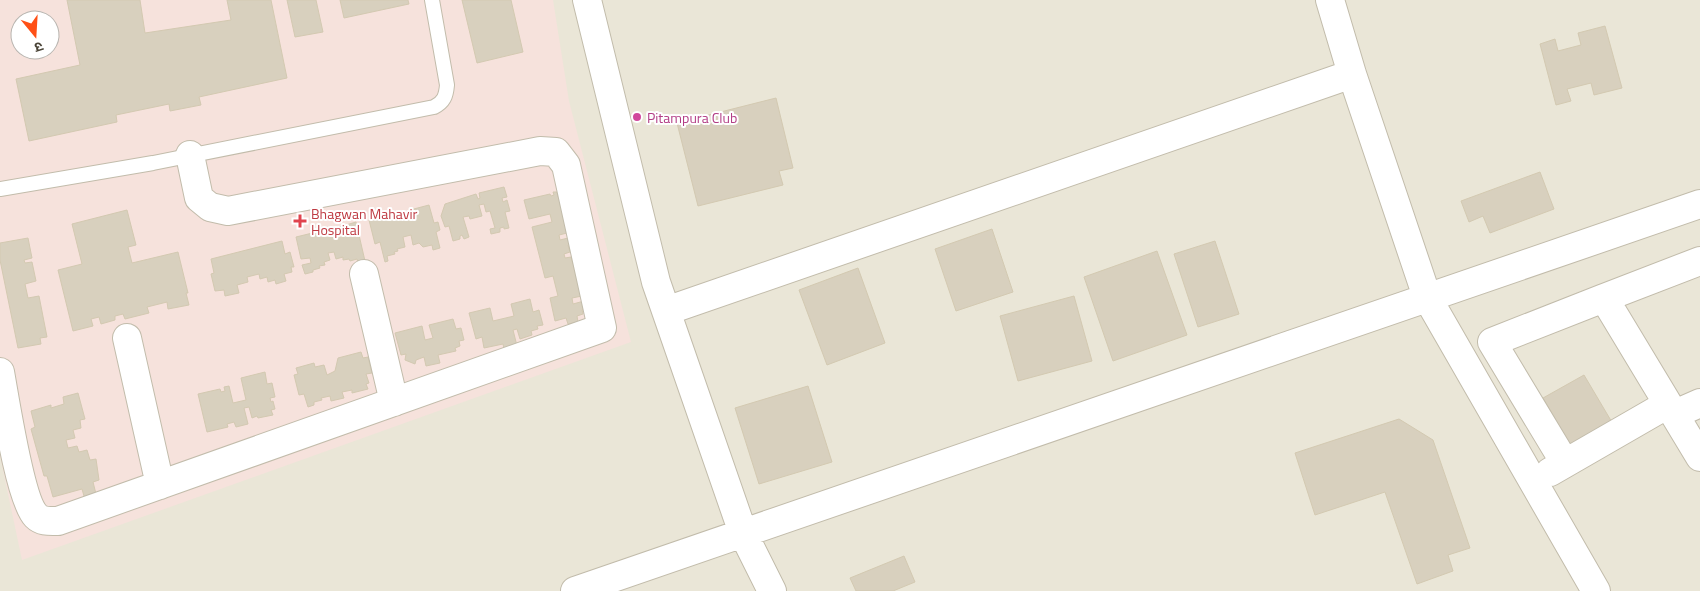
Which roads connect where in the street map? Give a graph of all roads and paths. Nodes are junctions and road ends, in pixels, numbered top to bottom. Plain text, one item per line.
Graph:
1 (432, 0) edge
2 (587, 0) edge
3 (1330, 0) edge
4 (1352, 74) junction
5 (190, 155) junction
6 (0, 189) edge
7 (1700, 204) edge
8 (1700, 261) edge
9 (364, 274) dead end
10 (1427, 297) junction
11 (1604, 298) junction
12 (666, 310) junction
13 (127, 338) dead end
14 (0, 372) edge
15 (394, 402) junction
16 (1700, 403) edge
17 (1671, 409) junction
18 (1700, 457) edge
19 (1565, 463) junction
20 (1534, 482) junction
21 (160, 485) junction
22 (743, 533) junction
23 (575, 591) edge
24 (772, 591) edge
25 (1596, 591) edge

1 - 5 lane
2 - 12 street
3 - 4 street
4 - 10 street
4 - 12 street
5 - 6 lane
5 - 15 street
7 - 10 street
8 - 11 street
9 - 15 street
10 - 20 street
10 - 22 street
11 - 17 street
11 - 19 street
12 - 22 street
13 - 21 street
14 - 21 street
15 - 21 street
16 - 17 street
17 - 18 street
17 - 19 street
19 - 20 street
20 - 25 street
22 - 23 street
22 - 24 street

